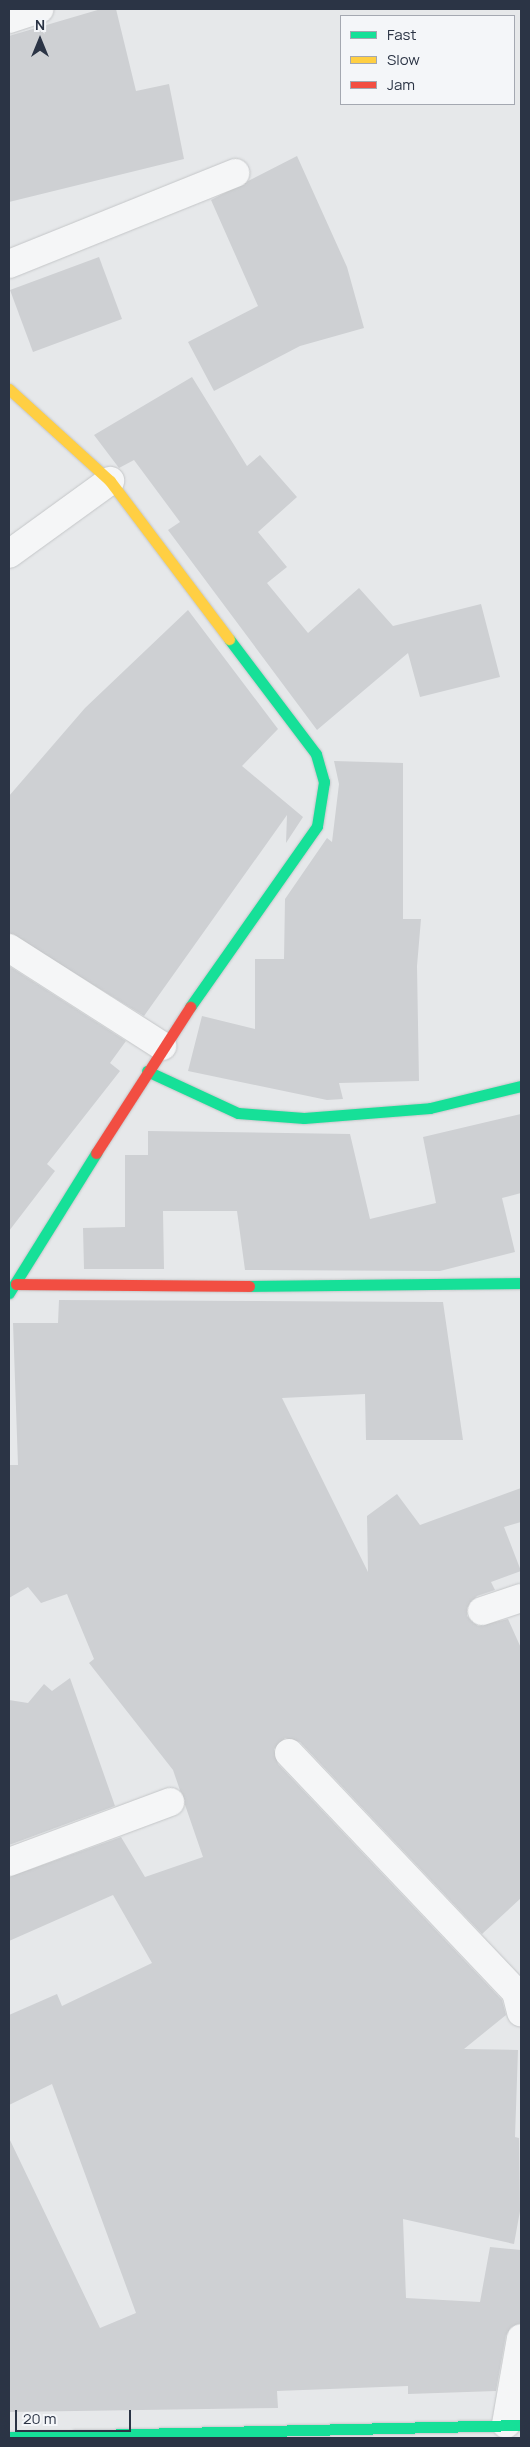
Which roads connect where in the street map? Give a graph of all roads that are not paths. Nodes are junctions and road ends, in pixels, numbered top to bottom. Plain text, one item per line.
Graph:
1 (40, 9) edge
2 (9, 19) edge
3 (235, 173) dead end
4 (9, 264) edge
5 (11, 395) edge
6 (110, 481) junction
7 (9, 554) edge
8 (9, 948) edge
9 (162, 1046) junction
10 (147, 1071) junction
11 (521, 1086) edge
12 (521, 1283) edge
13 (12, 1289) edge
14 (521, 1598) edge
15 (482, 1611) dead end
16 (289, 1752) dead end
17 (170, 1802) dead end
18 (9, 1862) edge
19 (521, 2012) edge
20 (521, 2338) edge
21 (514, 2424) edge
22 (9, 2437) edge

1 - 2 street
3 - 4 street
5 - 6 street
6 - 7 street
6 - 9 street
8 - 9 street
9 - 10 street
10 - 11 street
10 - 13 street
12 - 13 street
14 - 15 street
16 - 19 street
17 - 18 street
20 - 21 street
21 - 22 street

